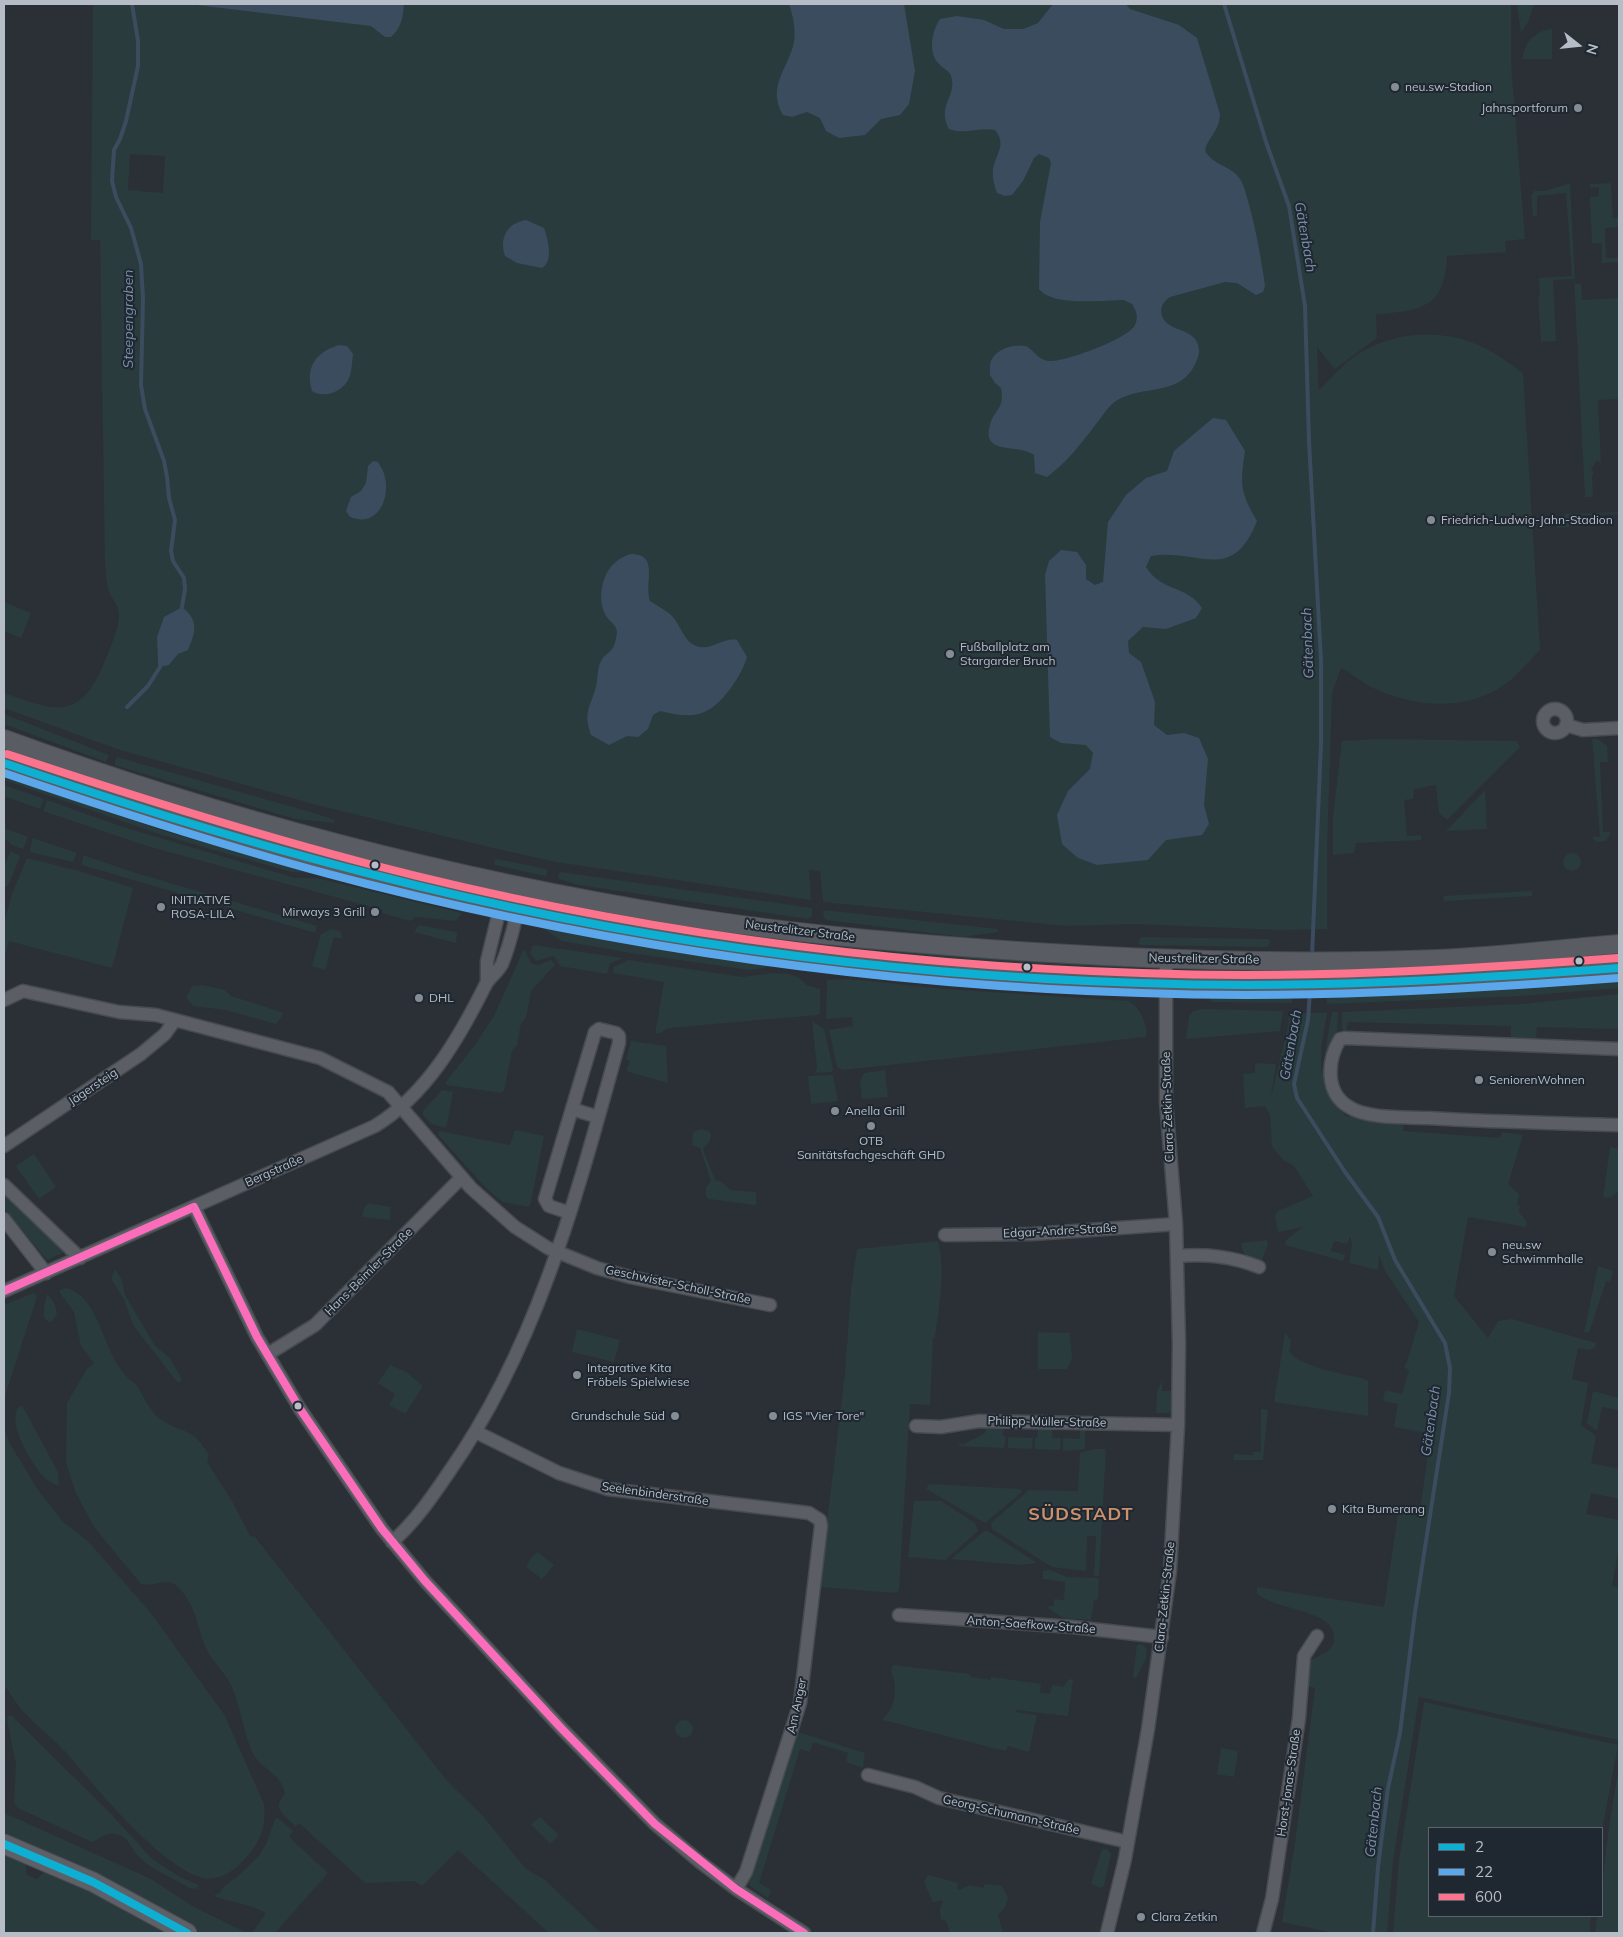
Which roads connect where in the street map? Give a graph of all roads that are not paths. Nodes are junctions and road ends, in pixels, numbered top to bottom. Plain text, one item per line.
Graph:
1 (1566, 725) dead end
2 (1619, 728) edge
3 (4, 739) edge
4 (4, 763) edge
5 (514, 885) junction
6 (509, 908) junction
7 (1619, 944) edge
8 (1166, 959) junction
9 (1619, 968) edge
10 (1166, 984) junction
11 (4, 1000) edge
12 (175, 1020) junction
13 (1619, 1049) edge
14 (402, 1106) junction
15 (572, 1109) junction
16 (598, 1117) junction
17 (1619, 1125) edge
18 (4, 1146) edge
19 (461, 1178) junction
20 (4, 1185) edge
21 (194, 1207) junction
22 (570, 1213) junction
23 (4, 1219) edge
24 (1176, 1224) junction
25 (945, 1235) dead end
26 (558, 1253) junction
27 (1177, 1256) junction
28 (80, 1258) junction
29 (1259, 1267) dead end
30 (46, 1273) junction
31 (4, 1291) edge
32 (770, 1305) dead end
33 (268, 1354) junction
34 (1178, 1424) junction
35 (916, 1426) dead end
36 (476, 1432) junction
37 (816, 1516) joint
38 (392, 1542) junction
39 (899, 1616) dead end
40 (1162, 1636) junction
41 (1317, 1636) dead end
42 (868, 1775) dead end
43 (1128, 1842) junction
44 (4, 1844) edge
45 (736, 1889) junction
46 (187, 1933) edge
47 (804, 1933) edge
48 (1107, 1933) edge
49 (1263, 1933) edge

1 - 2 street
3 - 5 main road, Neustrelitzer Straße
4 - 6 main road, Neustrelitzer Straße
5 - 6 street, Bergstraße
5 - 8 main road, Neustrelitzer Straße
6 - 10 main road, Neustrelitzer Straße
6 - 14 street, Bergstraße
7 - 8 main road, Neustrelitzer Straße
8 - 10 street, Clara-Zetkin-Straße
9 - 10 main road, Neustrelitzer Straße
10 - 24 street, Clara-Zetkin-Straße
11 - 12 street
12 - 14 street
12 - 18 street, Jägersteig
13 - 17 street
14 - 19 street, Geschwister-Scholl-Straße
14 - 21 street, Bergstraße
15 - 16 street
15 - 16 street
15 - 22 street
16 - 22 street
19 - 26 street, Geschwister-Scholl-Straße
19 - 33 street, Hans-Beimler-Straße
20 - 28 street
21 - 28 street, Bergstraße
21 - 33 street
22 - 26 street
23 - 30 street
24 - 25 street, Edgar-Andre-Straße
24 - 27 street, Clara-Zetkin-Straße
26 - 32 street, Geschwister-Scholl-Straße
26 - 36 street
27 - 29 street
27 - 34 street, Clara-Zetkin-Straße
28 - 30 street, Bergstraße
30 - 31 street, Bergstraße
33 - 38 street
34 - 35 street, Philipp-Müller-Straße
34 - 40 street, Clara-Zetkin-Straße
36 - 37 street, Seelenbinderstraße
36 - 38 street
37 - 45 street, Am Anger
38 - 45 street
39 - 40 street, Anton-Saefkow-Straße
40 - 43 street, Clara-Zetkin-Straße
41 - 49 street, Horst-Jonas-Straße
42 - 43 street, Georg-Schumann-Straße
43 - 48 street, Clara-Zetkin-Straße
44 - 46 main road
45 - 47 street

